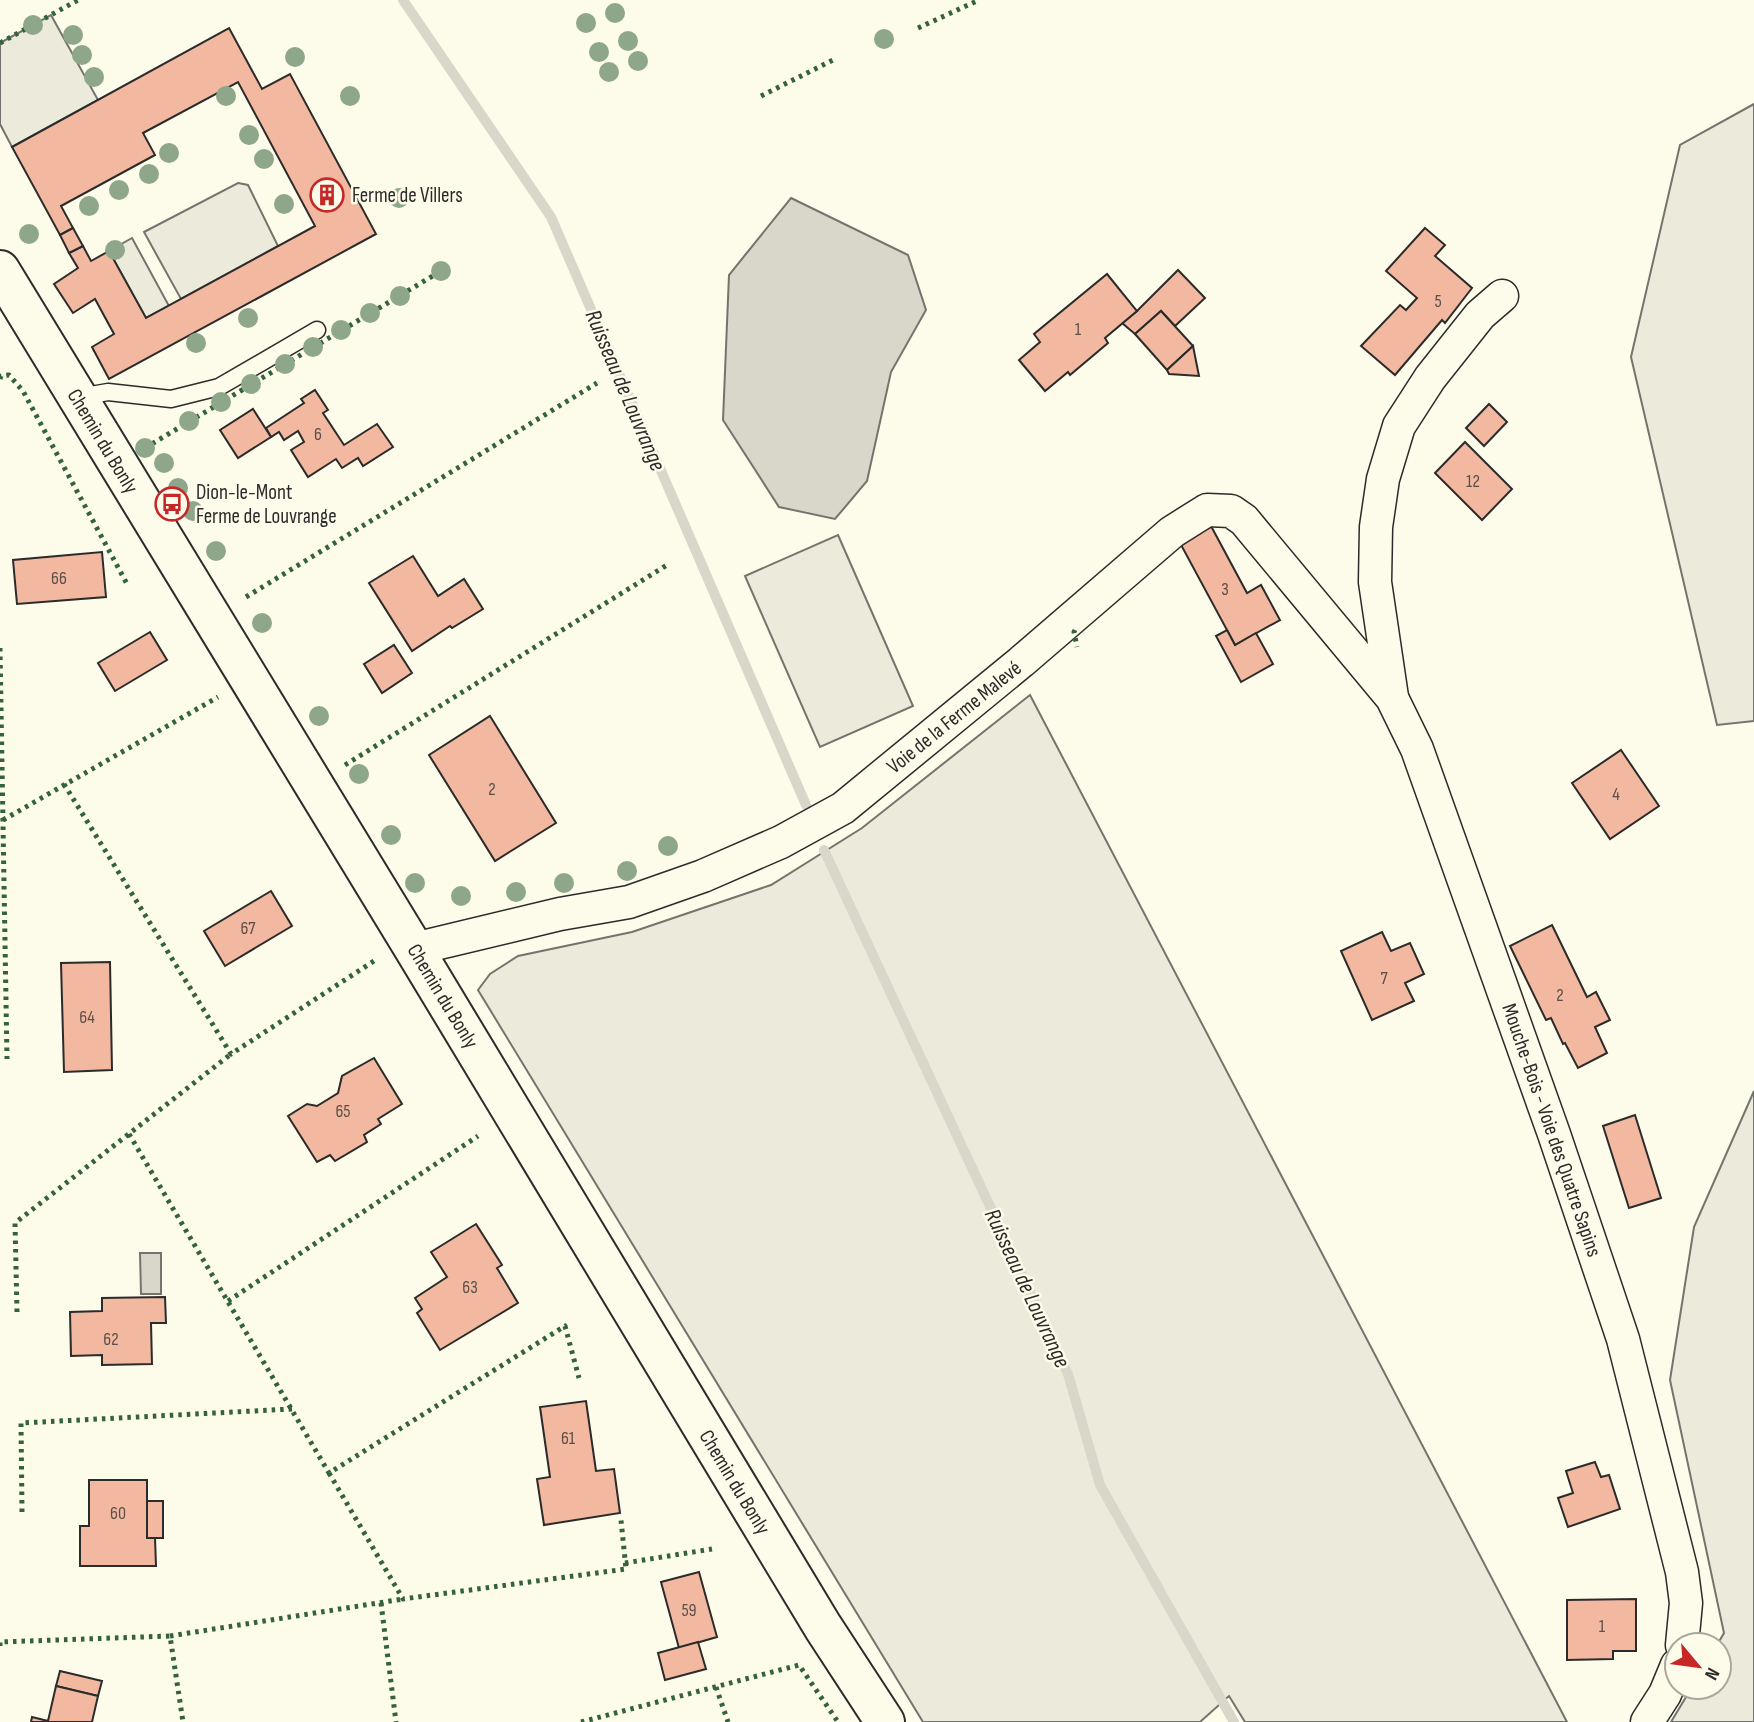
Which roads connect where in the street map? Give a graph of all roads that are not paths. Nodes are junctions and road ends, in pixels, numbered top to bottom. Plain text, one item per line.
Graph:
1 (0, 270) edge
2 (1502, 296) dead end
3 (317, 330) dead end
4 (77, 397) junction
5 (1392, 698) junction
6 (414, 949) junction
7 (1683, 1631) edge
8 (1663, 1697) edge
9 (885, 1722) edge
10 (1647, 1722) edge

1 - 4 street, Chemin du Bonly
2 - 5 street
3 - 4 lane
4 - 6 street, Chemin du Bonly
5 - 6 street, Voie de la Ferme Malevé
5 - 7 street, Mouche-Bois - Voie des Quatre Sapins
6 - 9 street, Chemin du Bonly
8 - 10 street

